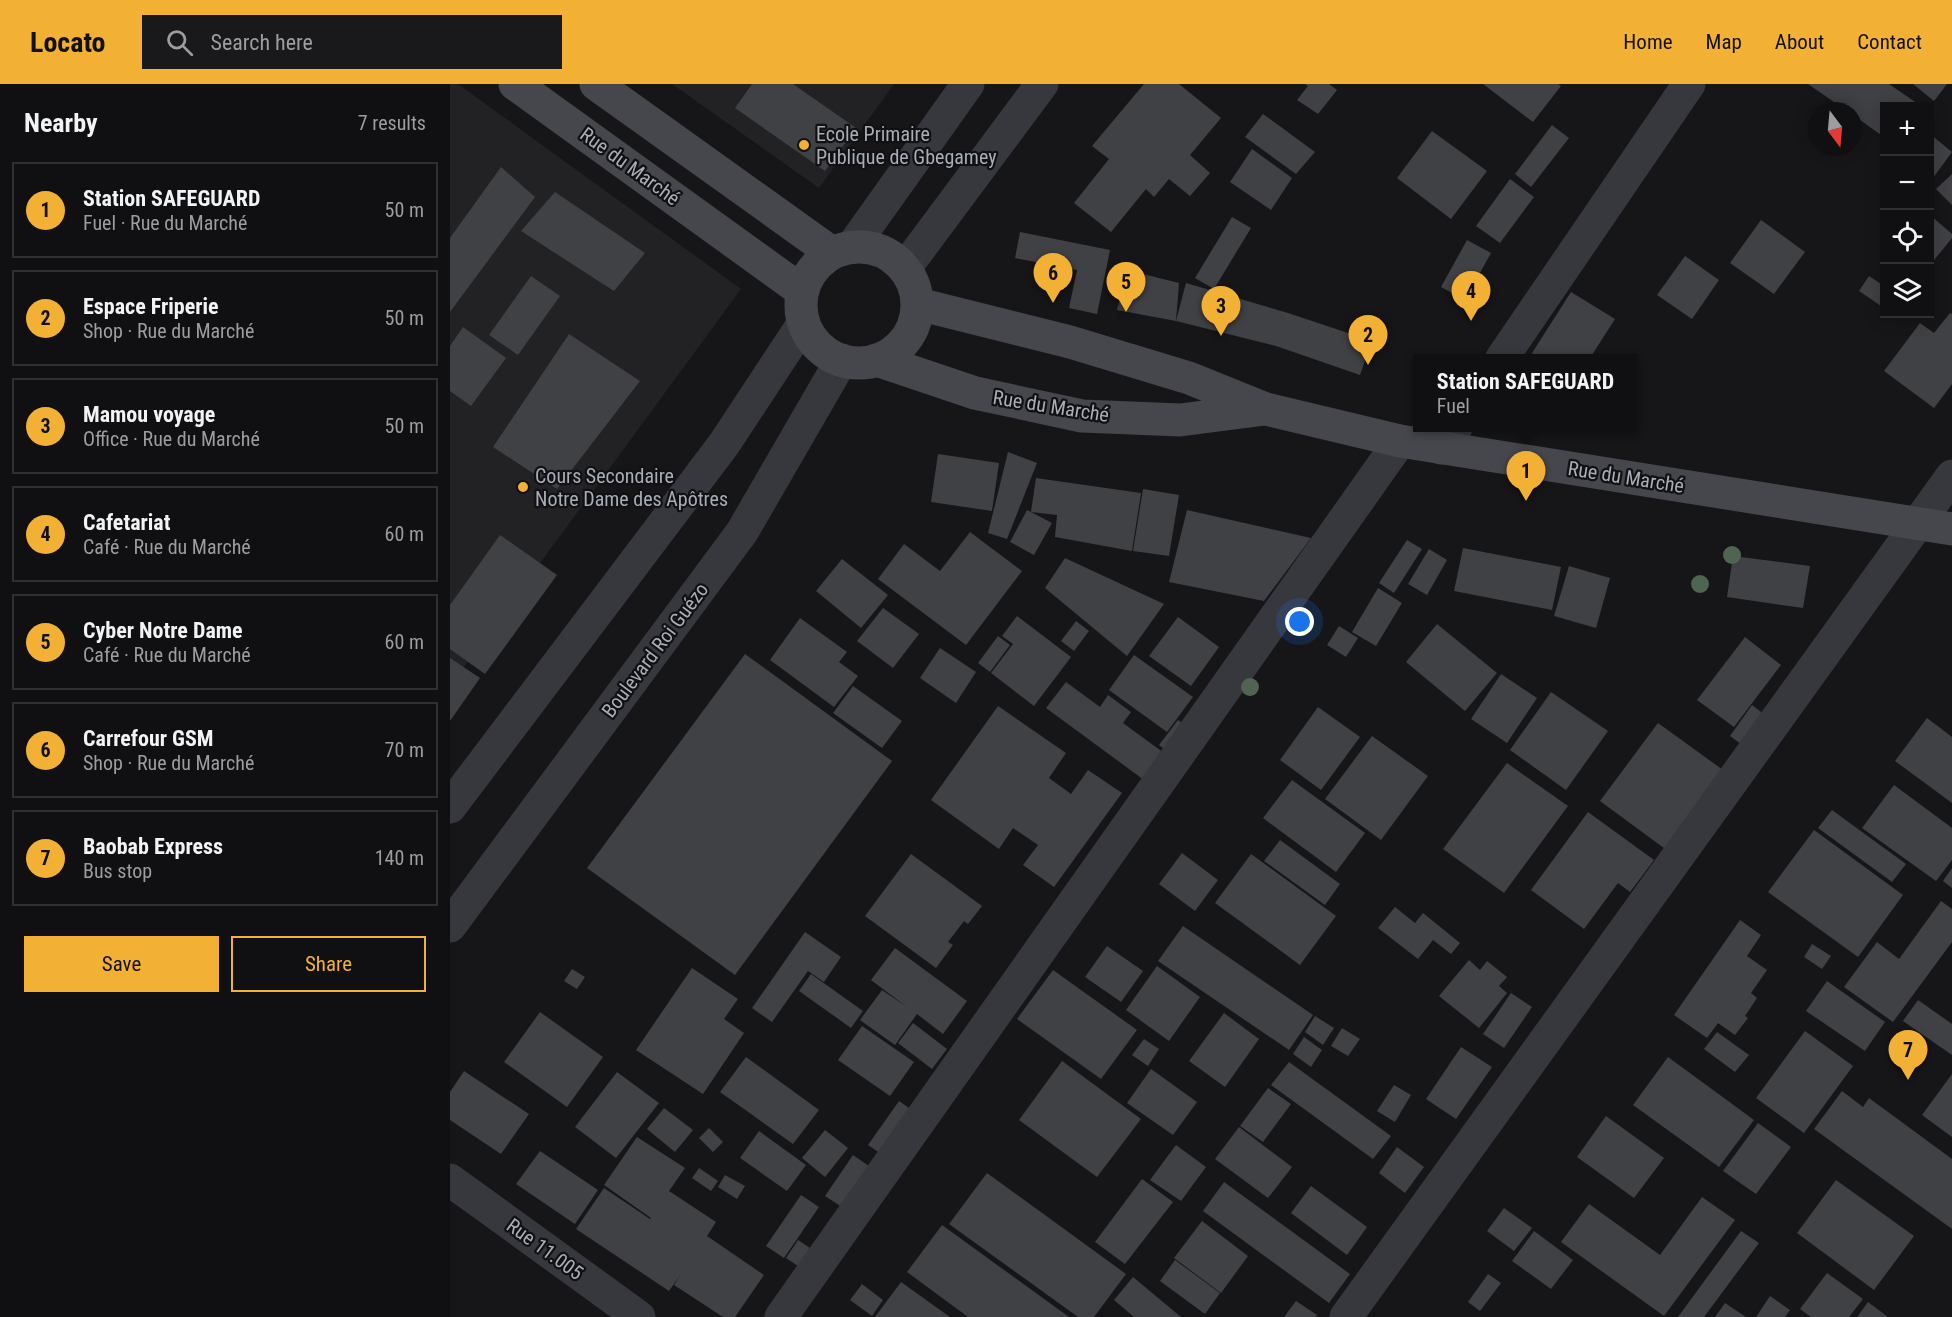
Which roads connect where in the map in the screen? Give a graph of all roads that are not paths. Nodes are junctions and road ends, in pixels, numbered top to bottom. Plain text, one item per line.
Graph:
1 (515, 84) edge
2 (596, 84) edge
3 (968, 84) edge
4 (1042, 84) edge
5 (1689, 84) edge
6 (842, 250) junction
7 (905, 268) junction
8 (802, 291) junction
9 (918, 304) junction
10 (803, 324) junction
11 (1505, 354) edge
12 (877, 360) junction
13 (841, 361) junction
14 (1266, 409) junction
15 (1448, 438) edge
16 (1400, 441) junction
17 (1952, 476) edge
18 (1918, 523) junction
19 (1952, 529) edge
20 (450, 807) edge
21 (450, 926) edge
22 (450, 1180) edge
23 (639, 1317) edge
24 (781, 1317) edge
25 (1346, 1317) edge

1 - 8 main road, Rue du Marché
2 - 6 main road
3 - 6 street
4 - 7 street
5 - 11 street
6 - 7 main road
6 - 8 main road
7 - 9 main road
8 - 10 main road
9 - 12 main road
9 - 14 main road, Rue du Marché
10 - 13 main road
10 - 20 street
12 - 13 main road
12 - 14 main road, Rue du Marché
13 - 21 street, Boulevard Roi Guézo
14 - 16 main road, Rue du Marché
15 - 16 main road, Rue du Marché
15 - 18 main road, Rue du Marché
16 - 24 street
17 - 18 street
18 - 19 main road, Rue du Marché
18 - 25 street
22 - 23 street, Rue 11.005

